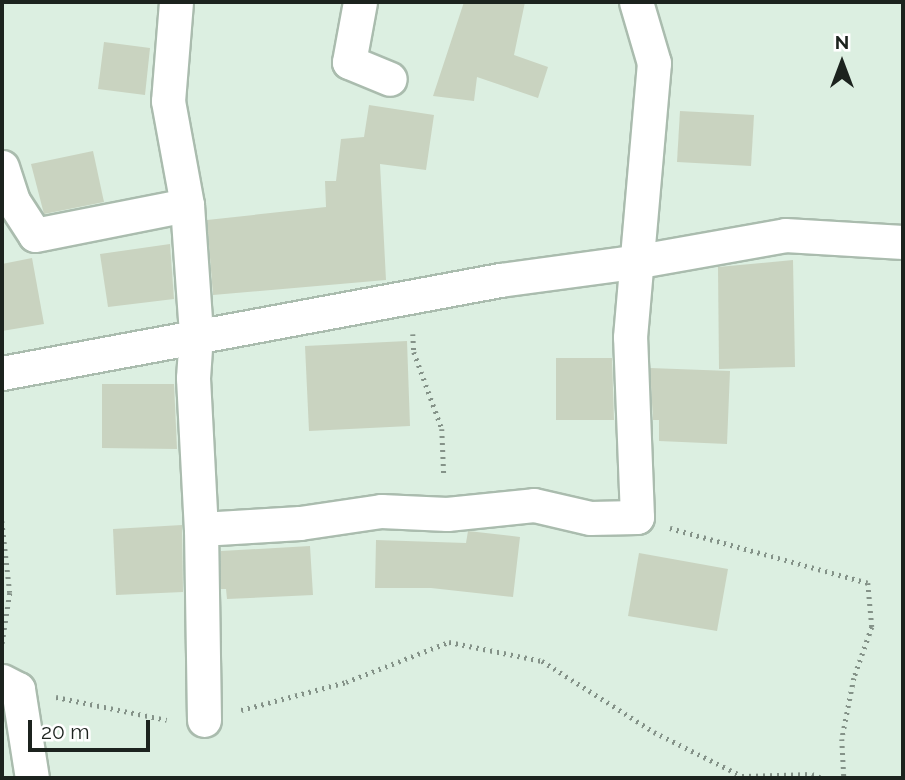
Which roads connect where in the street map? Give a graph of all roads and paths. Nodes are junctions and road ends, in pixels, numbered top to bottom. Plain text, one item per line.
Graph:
1 (176, 2) edge
2 (360, 2) edge
3 (636, 2) edge
4 (390, 79) dead end
5 (2, 167) edge
6 (187, 205) junction
7 (903, 242) edge
8 (634, 262) junction
9 (412, 298) junction
10 (196, 334) junction
11 (2, 373) edge
12 (447, 514) junction
13 (637, 517) junction
14 (2, 521) edge
15 (201, 529) junction
16 (2, 646) edge
17 (10, 685) edge
18 (204, 720) junction
19 (32, 778) edge
20 (822, 778) edge
21 (844, 778) edge

1 - 6 street
2 - 4 street
3 - 8 street
5 - 6 street
6 - 10 street
7 - 8 street
8 - 9 street
8 - 13 street
9 - 10 street
9 - 12 path
10 - 11 street
10 - 15 street
12 - 13 street
12 - 15 street
13 - 21 path
14 - 16 path
15 - 18 street
17 - 18 path
17 - 19 street
18 - 20 path

